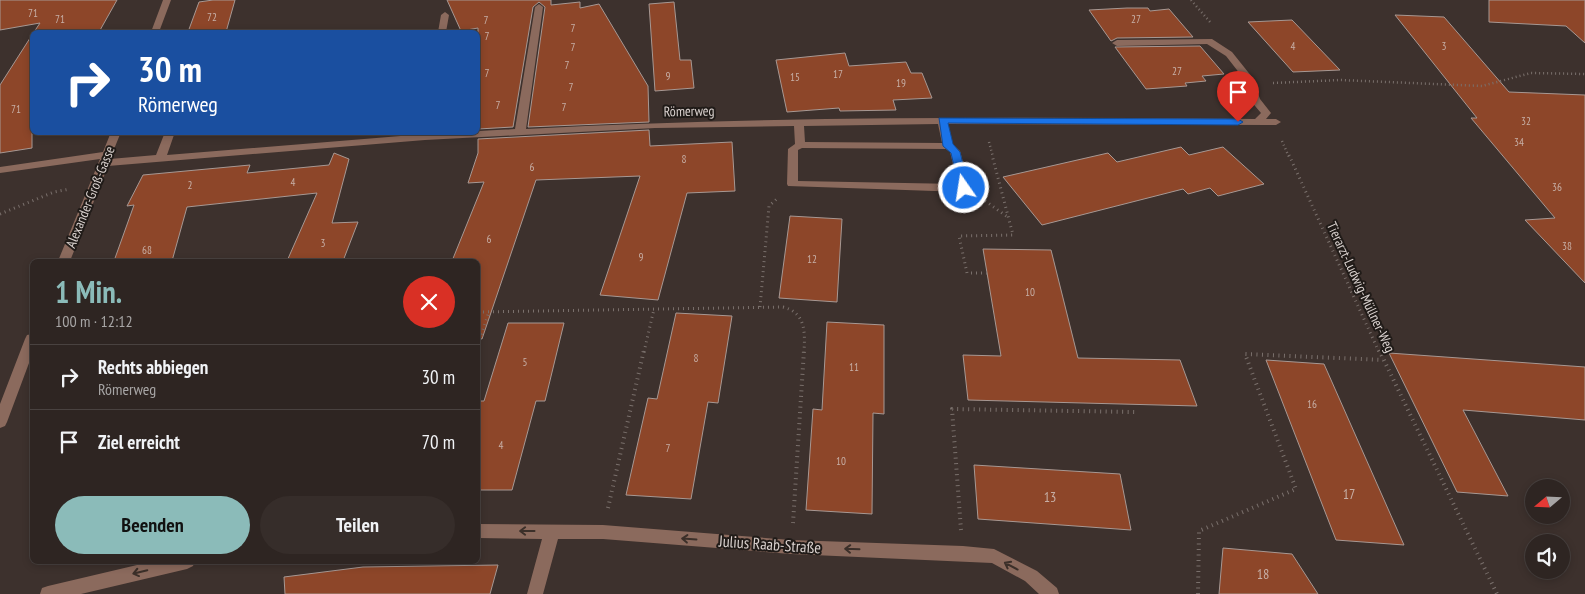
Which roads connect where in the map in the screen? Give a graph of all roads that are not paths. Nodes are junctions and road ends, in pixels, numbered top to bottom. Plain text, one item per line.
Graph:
1 (168, 0) edge
2 (539, 7) dead end
3 (445, 15) dead end
4 (156, 30) edge
5 (442, 30) edge
6 (1116, 42) dead end
7 (942, 120) junction
8 (1258, 122) junction
9 (1276, 122) road end
10 (799, 123) junction
11 (520, 132) junction
12 (480, 133) edge
13 (115, 135) edge
14 (169, 135) edge
15 (330, 135) edge
16 (425, 135) edge
17 (328, 144) junction
18 (800, 145) junction
19 (948, 146) junction
20 (161, 157) junction
21 (106, 159) junction
22 (0, 170) edge
23 (65, 259) edge
24 (30, 345) edge
25 (0, 422) edge
26 (480, 531) edge
27 (552, 531) junction
28 (174, 564) edge
29 (48, 594) edge
30 (536, 594) edge
31 (1051, 594) edge

1 - 4 street
2 - 11 street
3 - 5 street
6 - 8 street
7 - 8 street, Römerweg
7 - 10 street, Römerweg
7 - 19 street
8 - 9 street, Römerweg
10 - 11 street, Römerweg
10 - 18 street
11 - 12 street, Römerweg
13 - 21 street, Alexander-Groß-Gasse
14 - 20 street
15 - 17 street
16 - 17 street, Römerweg
17 - 20 street, Römerweg
18 - 19 street
18 - 19 street
20 - 21 street, Römerweg
21 - 22 street, Römerweg
21 - 23 street, Alexander-Groß-Gasse
24 - 25 street
27 -> 26 street, Julius Raab-Straße
27 - 30 street
31 -> 27 street, Julius Raab-Straße
28 -> 29 street

